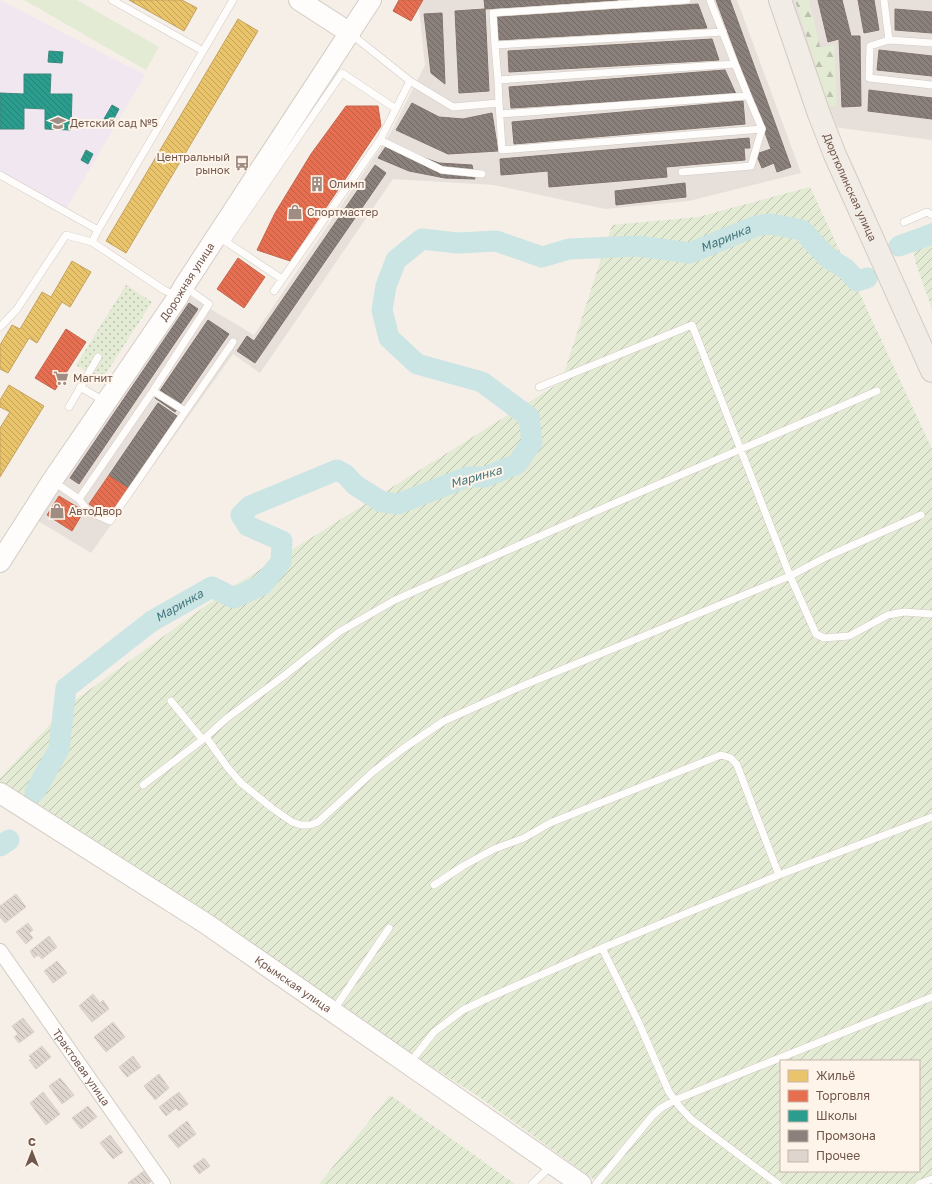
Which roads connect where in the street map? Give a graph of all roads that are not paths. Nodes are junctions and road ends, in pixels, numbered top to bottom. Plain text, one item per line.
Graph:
1 (112, 0) edge
2 (233, 0) edge
3 (299, 0) edge
4 (371, 0) edge
5 (687, 0) edge
6 (710, 0) edge
7 (780, 0) edge
8 (884, 0) edge
9 (723, 32) junction
10 (350, 33) junction
11 (889, 40) junction
12 (932, 44) edge
13 (495, 45) junction
14 (204, 51) junction
15 (736, 64) junction
16 (498, 80) junction
17 (410, 81) junction
18 (932, 85) edge
19 (748, 96) junction
20 (499, 103) junction
21 (396, 109) junction
22 (500, 114) junction
23 (762, 129) junction
24 (380, 140) junction
25 (682, 172) dead end
26 (482, 174) dead end
27 (1, 178) edge
28 (932, 215) edge
29 (904, 222) dead end
30 (98, 230) junction
31 (221, 239) junction
32 (92, 242) junction
33 (282, 279) junction
34 (274, 291) dead end
35 (181, 292) junction
36 (0, 328) edge
37 (233, 342) dead end
38 (98, 357) dead end
39 (932, 371) edge
40 (80, 387) junction
41 (539, 387) dead end
42 (153, 391) junction
43 (877, 391) dead end
44 (106, 402) junction
45 (69, 407) dead end
46 (185, 411) junction
47 (741, 450) junction
48 (52, 481) junction
49 (79, 499) junction
50 (921, 515) dead end
51 (0, 562) edge
52 (790, 576) junction
53 (932, 614) edge
54 (171, 701) dead end
55 (204, 738) junction
56 (143, 785) dead end
57 (0, 793) edge
58 (932, 817) edge
59 (779, 875) junction
60 (434, 885) dead end
61 (389, 928) dead end
62 (602, 948) junction
63 (0, 951) edge
64 (932, 997) edge
65 (333, 1011) junction
66 (409, 1064) junction
67 (675, 1100) junction
68 (552, 1164) junction
69 (932, 1179) edge
70 (162, 1184) edge
71 (532, 1184) edge
72 (581, 1184) edge
73 (596, 1184) edge
74 (778, 1184) edge
75 (919, 1184) edge

1 - 14 lane
2 - 14 lane
3 - 10 main road
4 - 10 main road, Дорожная улица
5 - 13 lane
6 - 9 lane
7 - 39 main road, Дюртюлинская улица
8 - 11 lane
9 - 13 lane
9 - 15 lane
10 - 17 lane
10 - 31 main road, Дорожная улица
11 - 12 lane
11 - 18 lane
13 - 16 lane
14 - 30 lane
15 - 16 lane
15 - 19 lane
16 - 20 lane
17 - 20 lane
17 - 21 lane
19 - 22 lane
19 - 23 lane
20 - 22 lane
21 - 24 lane
21 - 31 lane
22 - 23 lane
23 - 25 lane
24 - 26 lane
24 - 33 lane
27 - 30 lane
28 - 29 lane
30 - 32 lane
31 - 33 lane
31 - 35 main road, Дорожная улица
32 - 35 lane
32 - 36 lane
33 - 34 lane
35 - 42 lane
35 - 44 main road, Дорожная улица
37 - 46 lane
38 - 40 lane
40 - 44 lane
40 - 45 lane
41 - 47 lane
42 - 46 lane
42 - 49 lane
43 - 47 lane
44 - 48 main road, Дорожная улица
46 - 49 lane
47 - 52 lane
47 - 55 lane
48 - 49 lane
48 - 51 main road, Дорожная улица
50 - 52 lane
52 - 53 lane
52 - 55 lane
54 - 55 lane
55 - 56 lane
57 - 65 main road, Крымская улица
58 - 59 lane
59 - 60 lane
59 - 62 lane
61 - 65 lane
62 - 66 lane
62 - 67 lane
63 - 70 street, Трактовая улица
64 - 67 lane
65 - 66 main road, Крымская улица
66 - 68 main road, Крымская улица
67 - 73 lane
67 - 74 lane
68 - 71 lane
68 - 72 main road, Крымская улица
69 - 75 lane

